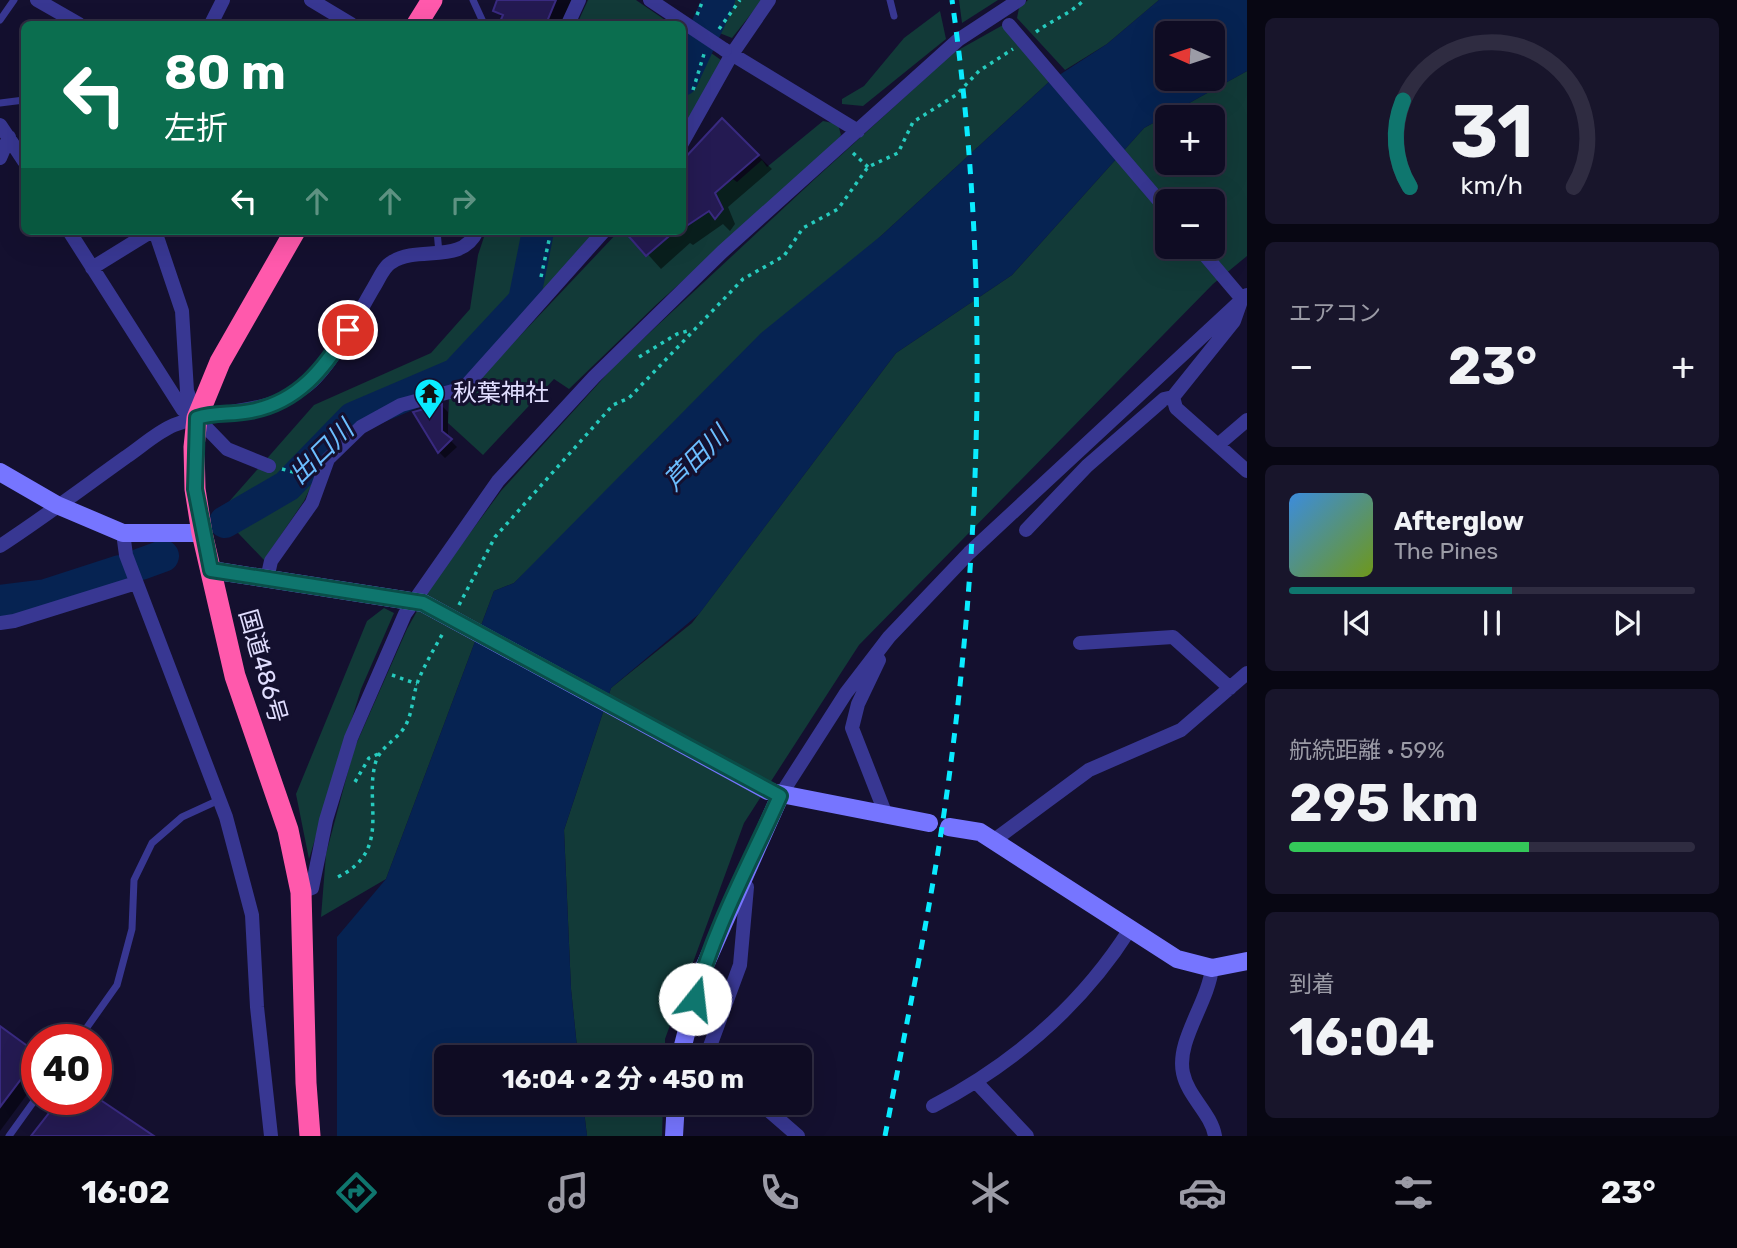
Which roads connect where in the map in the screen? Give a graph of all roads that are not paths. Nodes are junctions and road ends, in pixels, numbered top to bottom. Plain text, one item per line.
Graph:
1 (14, 0) edge
2 (37, 0) edge
3 (223, 0) edge
4 (312, 0) edge
5 (432, 0) edge
6 (474, 0) edge
7 (579, 0) edge
8 (650, 0) edge
9 (769, 0) edge
10 (890, 0) edge
11 (1019, 0) edge
12 (1006, 12) edge
13 (894, 16) dead end
14 (0, 20) edge
15 (74, 21) edge
16 (212, 21) edge
17 (346, 21) edge
18 (419, 21) edge
19 (483, 21) edge
20 (569, 21) edge
21 (682, 21) edge
22 (686, 24) edge
23 (728, 52) junction
24 (21, 100) edge
25 (0, 103) edge
26 (0, 125) edge
27 (858, 131) junction
28 (686, 135) edge
29 (9, 137) junction
30 (21, 156) edge
31 (0, 158) edge
32 (1155, 195) edge
33 (71, 235) edge
34 (146, 235) edge
35 (154, 235) edge
36 (293, 235) edge
37 (437, 235) edge
38 (475, 235) edge
39 (600, 235) edge
40 (439, 253) junction
41 (1209, 259) edge
42 (92, 268) junction
43 (1245, 297) edge
44 (1230, 318) junction
45 (1173, 397) junction
46 (197, 418) junction
47 (1247, 420) edge
48 (1219, 444) junction
49 (269, 466) road end
50 (1247, 471) edge
51 (0, 472) edge
52 (57, 505) junction
53 (1026, 530) dead end
54 (123, 533) junction
55 (202, 533) junction
56 (0, 546) edge
57 (211, 570) junction
58 (267, 579) junction
59 (136, 583) junction
60 (417, 603) junction
61 (0, 623) edge
62 (1080, 643) dead end
63 (877, 653) junction
64 (1247, 673) edge
65 (1230, 688) junction
66 (774, 794) junction
67 (219, 800) junction
68 (886, 815) junction
69 (929, 823) dead end
70 (949, 827) dead end
71 (993, 841) junction
72 (741, 881) junction
73 (301, 891) junction
74 (1130, 929) junction
75 (1247, 961) edge
76 (1212, 968) junction
77 (89, 1024) edge
78 (683, 1045) edge
79 (710, 1045) edge
80 (977, 1083) junction
81 (933, 1106) dead end
82 (24, 1115) edge
83 (675, 1115) edge
84 (774, 1115) edge
85 (9, 1136) edge
86 (271, 1136) edge
87 (310, 1136) edge
88 (674, 1136) edge
89 (798, 1136) edge
90 (1027, 1136) edge
91 (1215, 1136) edge

1 - 14 lane
2 - 15 street
3 - 16 street
4 - 17 street
5 - 18 highway
6 - 19 lane
7 - 20 street
8 - 21 street, bridge
9 - 23 street
10 - 13 lane
11 - 12 street
12 - 27 street
12 - 32 street, bridge
22 - 23 street, bridge
23 - 27 street
23 - 28 street
24 - 25 lane
26 - 29 street
27 - 60 street
29 - 30 street
29 - 31 street
33 - 42 street
34 - 42 street
35 - 46 street
36 - 46 highway, 国道486号
37 - 40 lane
38 - 40 street
39 - 58 street
40 - 46 street
41 - 43 street
42 - 46 street
43 - 44 street
44 - 45 street
44 - 63 street
45 - 48 street
45 - 53 street
46 - 49 street
46 - 52 street
46 - 55 highway, 国道486号
47 - 48 street
48 - 50 street
51 - 52 street
52 - 54 street
52 - 56 street
54 - 55 street
54 - 59 street
55 - 57 highway, 国道486号
57 - 58 street
57 - 73 highway, 国道486号
58 - 60 street
59 - 61 street
59 - 67 street
60 - 66 street, bridge
60 - 73 street
62 - 65 street
63 - 66 street
63 - 68 street
64 - 65 street
65 - 71 street
66 - 68 street
66 - 72 street
67 - 77 lane
67 - 86 street
68 - 69 street
70 - 71 street
71 - 74 street
72 - 78 street
72 - 79 street
73 - 87 highway, 国道486号
74 - 76 street
74 - 80 street
75 - 76 street
76 - 91 street
80 - 81 street
80 - 90 street
82 - 85 lane
83 - 88 street
84 - 89 street

